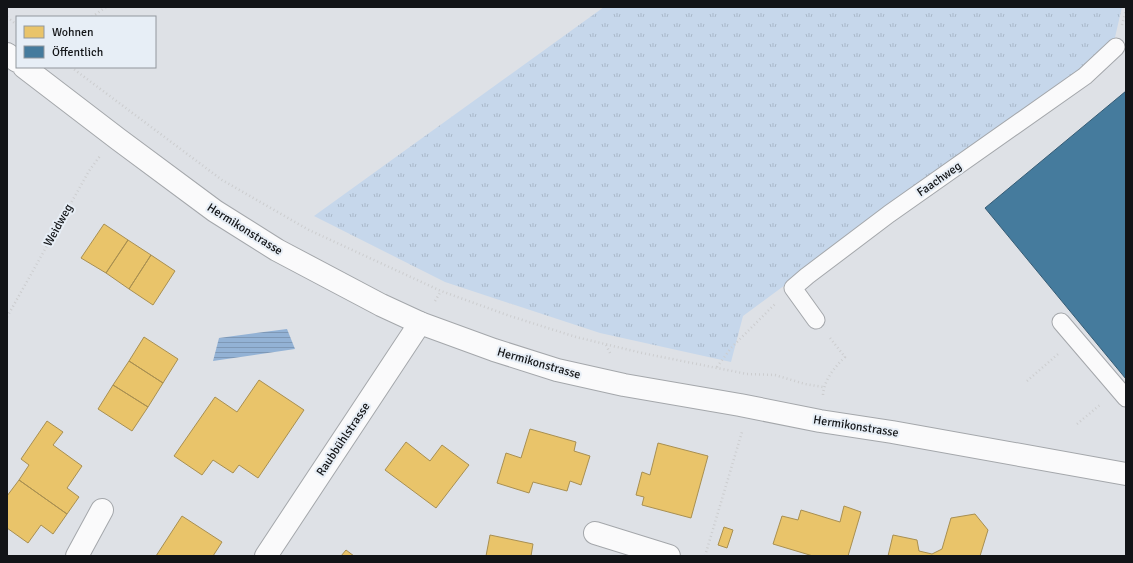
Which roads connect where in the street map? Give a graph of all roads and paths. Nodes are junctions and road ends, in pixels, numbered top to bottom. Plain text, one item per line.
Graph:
1 (106, 7) edge
2 (93, 16) edge
3 (7, 17) edge
4 (16, 24) edge
5 (1116, 47) dead end
6 (7, 54) edge
7 (16, 60) edge
8 (25, 68) edge
9 (72, 68) edge
10 (118, 139) junction
11 (793, 288) junction
12 (7, 317) edge
13 (816, 320) dead end
14 (1061, 322) dead end
15 (420, 323) junction
16 (1075, 339) junction
17 (845, 357) dead end
18 (717, 367) junction
19 (1027, 381) dead end
20 (823, 387) junction
21 (1123, 394) edge
22 (822, 399) dead end
23 (1077, 424) dead end
24 (742, 430) dead end
25 (1126, 474) edge
26 (102, 510) dead end
27 (595, 533) dead end
28 (77, 556) edge
29 (266, 556) edge
30 (668, 556) edge
31 (705, 556) edge

1 - 2 path
3 - 4 path
5 - 11 lane, Faachweg
6 - 7 street
8 - 10 street, Hermikonstrasse
9 - 18 path
10 - 12 path, Weidweg
10 - 15 street, Hermikonstrasse
11 - 13 lane
11 - 18 path
14 - 16 lane
15 - 25 street, Hermikonstrasse
15 - 29 street, Raubbühlstrasse
16 - 19 path
16 - 21 lane
17 - 20 path
18 - 20 path
20 - 22 path
21 - 23 path
24 - 31 path
26 - 28 street
27 - 30 street

